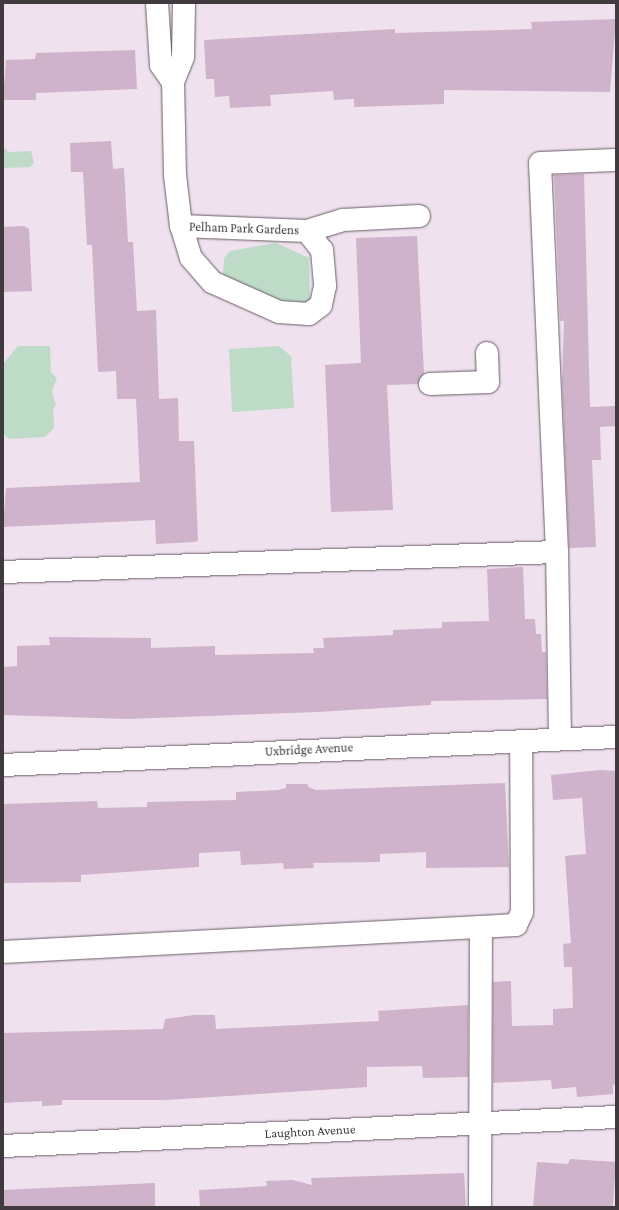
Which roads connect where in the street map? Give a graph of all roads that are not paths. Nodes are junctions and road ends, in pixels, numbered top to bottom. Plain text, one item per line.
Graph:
1 (157, 3) edge
2 (184, 3) edge
3 (174, 82) junction
4 (616, 160) edge
5 (419, 216) dead end
6 (180, 226) junction
7 (307, 231) junction
8 (487, 353) dead end
9 (430, 384) dead end
10 (557, 552) junction
11 (3, 572) edge
12 (616, 737) edge
13 (560, 738) junction
14 (520, 741) junction
15 (3, 765) edge
16 (481, 927) junction
17 (3, 952) edge
18 (616, 1118) edge
19 (482, 1124) junction
20 (3, 1146) edge
21 (480, 1207) edge

1 - 3 street
2 - 3 street, Pelham Park Gardens
3 - 6 street, Pelham Park Gardens
4 - 10 street
5 - 7 street
6 - 7 street, Pelham Park Gardens
6 - 7 street, Pelham Park Gardens
8 - 9 street
10 - 11 street
10 - 13 street
12 - 13 street, Uxbridge Avenue
13 - 14 street, Uxbridge Avenue
14 - 15 street, Uxbridge Avenue
14 - 16 street
16 - 17 street
16 - 19 street
18 - 19 street, Laughton Avenue
19 - 20 street, Laughton Avenue
19 - 21 street

